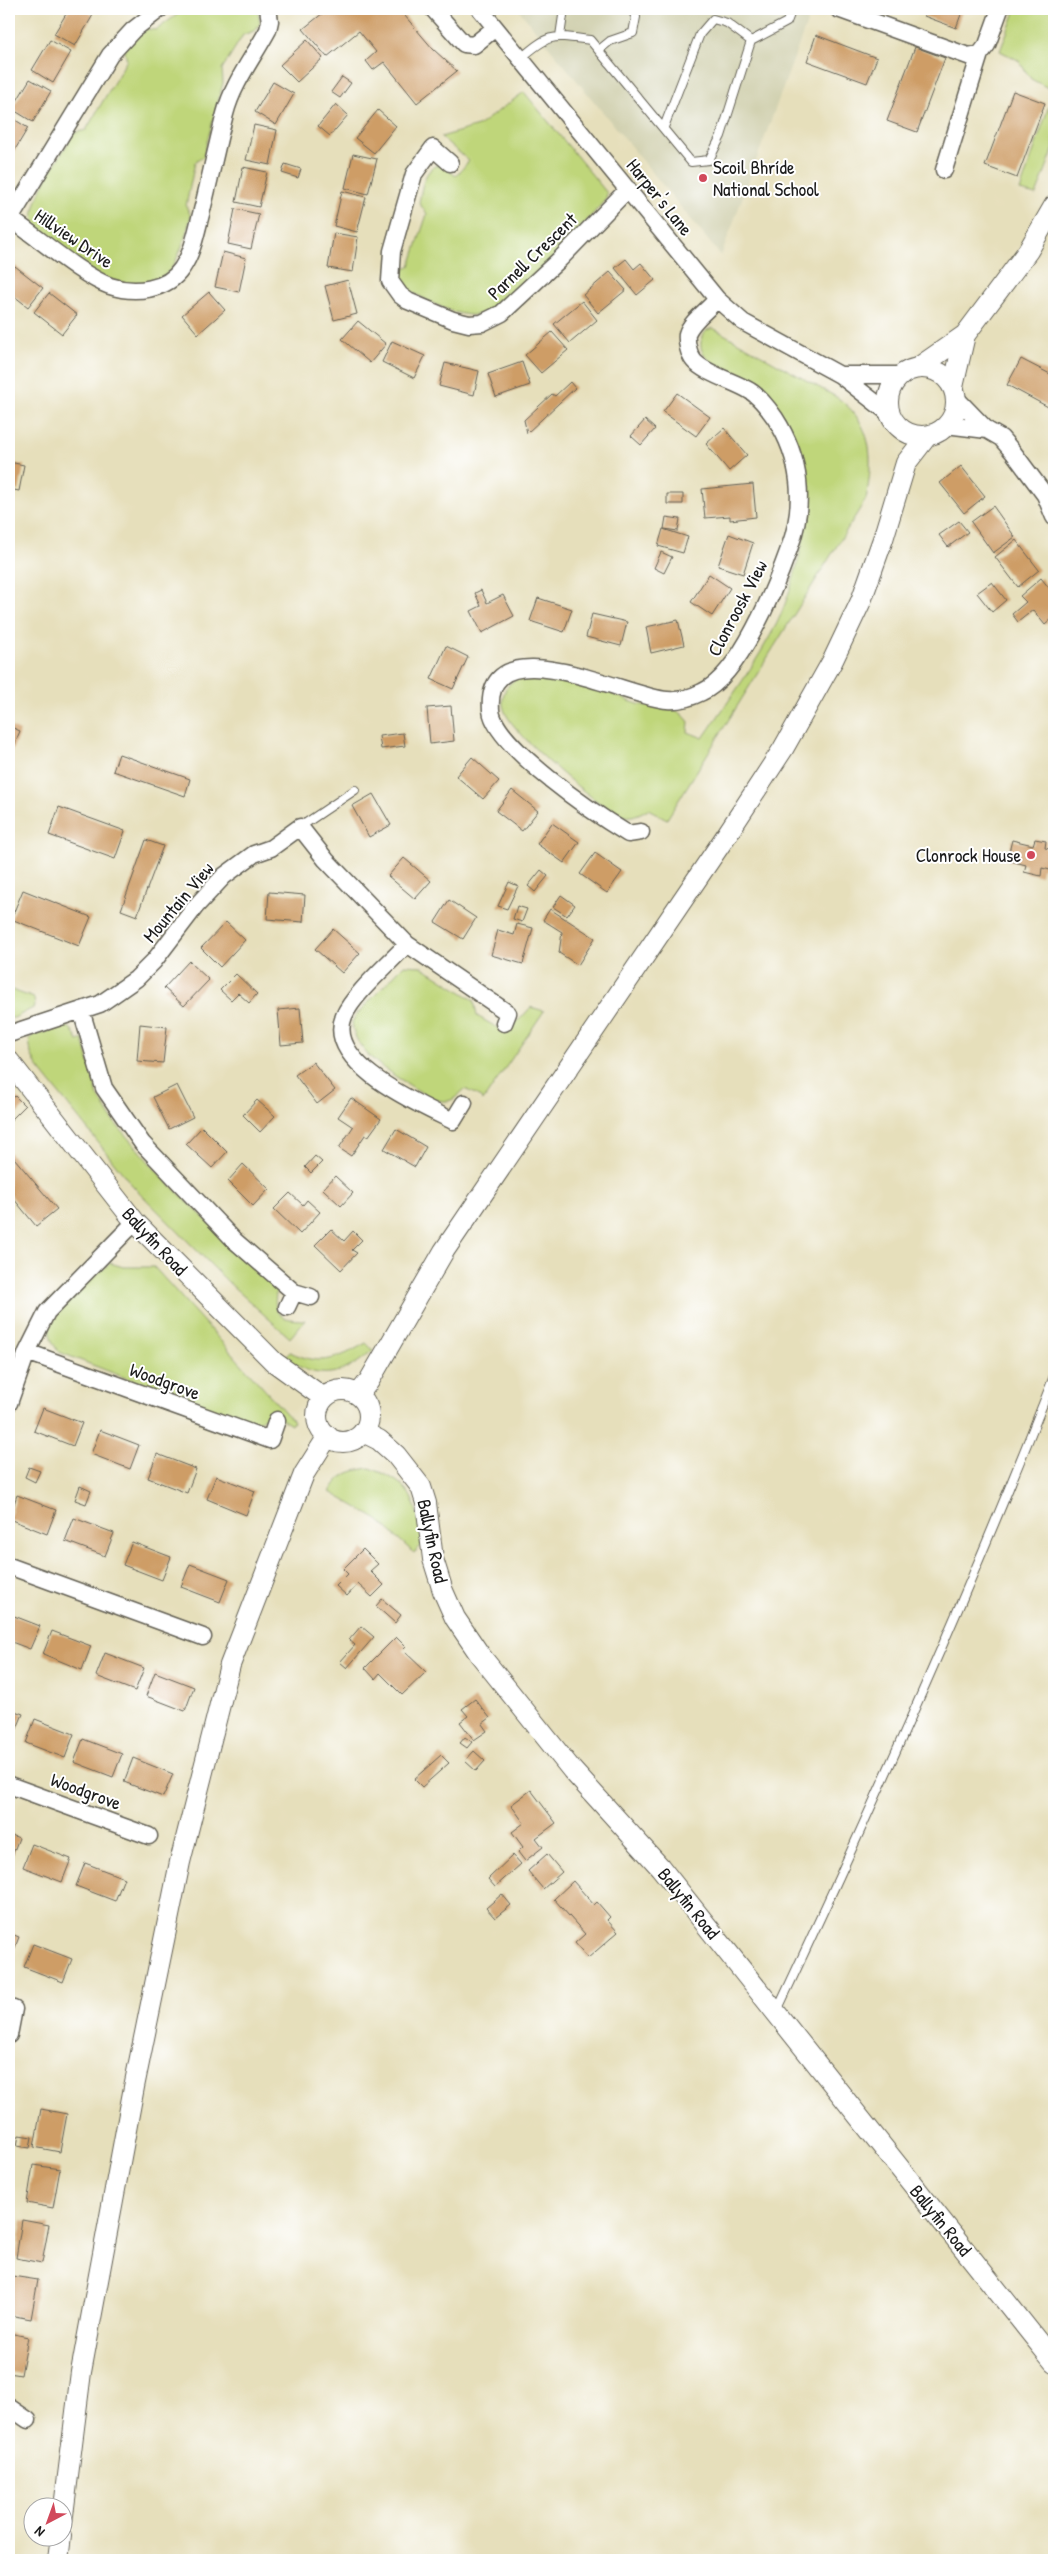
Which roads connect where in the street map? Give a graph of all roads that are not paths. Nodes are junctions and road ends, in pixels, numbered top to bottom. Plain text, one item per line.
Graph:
1 (160, 9) edge
2 (268, 9) edge
3 (433, 9) edge
4 (480, 9) edge
5 (564, 9) edge
6 (630, 9) edge
7 (792, 9) edge
8 (838, 9) edge
9 (1000, 9) edge
10 (495, 28) junction
11 (560, 36) junction
12 (750, 41) junction
13 (599, 50) junction
14 (980, 54) junction
15 (520, 59) junction
16 (664, 127) junction
17 (450, 163) dead end
18 (944, 170) dead end
19 (628, 189) junction
20 (1054, 206) edge
21 (9, 218) edge
22 (717, 300) junction
23 (965, 335) junction
24 (918, 367) junction
25 (840, 375) junction
26 (900, 375) junction
27 (954, 393) junction
28 (895, 421) junction
29 (946, 425) junction
30 (987, 430) junction
31 (927, 436) junction
32 (906, 463) junction
33 (1054, 517) edge
34 (355, 790) dead end
35 (300, 827) junction
36 (641, 832) dead end
37 (407, 944) junction
38 (81, 1010) junction
39 (504, 1023) dead end
40 (9, 1034) edge
41 (9, 1061) edge
42 (464, 1103) dead end
43 (135, 1222) junction
44 (294, 1292) junction
45 (311, 1297) dead end
46 (286, 1307) dead end
47 (27, 1352) junction
48 (1054, 1376) edge
49 (358, 1395) junction
50 (324, 1398) junction
51 (9, 1403) edge
52 (277, 1420) dead end
53 (363, 1432) junction
54 (328, 1436) junction
55 (9, 1566) edge
56 (203, 1637) dead end
57 (9, 1785) edge
58 (149, 1836) dead end
59 (9, 2008) edge
60 (776, 2013) junction
61 (9, 2035) edge
62 (1054, 2362) edge
63 (9, 2407) edge
64 (28, 2420) dead end
65 (65, 2496) edge
66 (60, 2546) edge
67 (58, 2560) edge

1 - 21 street, Hillview Drive
2 - 21 street, Hillview Drive
3 - 10 street
4 - 10 street, Harper's Lane
5 - 11 lane
6 - 13 lane
7 - 12 lane
8 - 14 street
9 - 14 street
10 - 15 street, Harper's Lane
11 - 13 lane
11 - 15 lane
12 - 16 lane
12 - 16 lane
13 - 16 lane
14 - 18 street
15 - 19 street, Harper's Lane
17 - 19 street, Parnell Crescent
19 - 22 street, Harper's Lane
20 - 23 street
22 - 25 street, Harper's Lane
22 - 36 street, Clonroosk View
23 - 24 street
23 - 27 street
24 - 26 street
24 - 27 street
25 - 26 street, Harper's Lane
25 - 28 street, Harper's Lane
26 - 28 street
27 - 29 street
27 - 30 street
28 - 31 street
28 - 32 street
29 - 30 street
29 - 31 street
30 - 33 street
31 - 32 street
32 - 49 street
34 - 35 lane
35 - 37 street
35 - 38 street, Mountain View
37 - 39 street
37 - 42 street
38 - 40 street, Mountain View
38 - 44 street
41 - 43 street, Ballyfin Road
43 - 47 street
43 - 50 street, Ballyfin Road
44 - 45 street
44 - 46 street
47 - 51 street
47 - 52 street, Woodgrove
48 - 60 lane
49 - 50 street
49 - 53 street
50 - 54 street
53 - 54 street
53 - 60 street, Ballyfin Road
54 - 65 street
55 - 56 street
57 - 58 street, Woodgrove
59 - 61 street
60 - 62 street, Ballyfin Road
63 - 64 street
66 - 67 street

